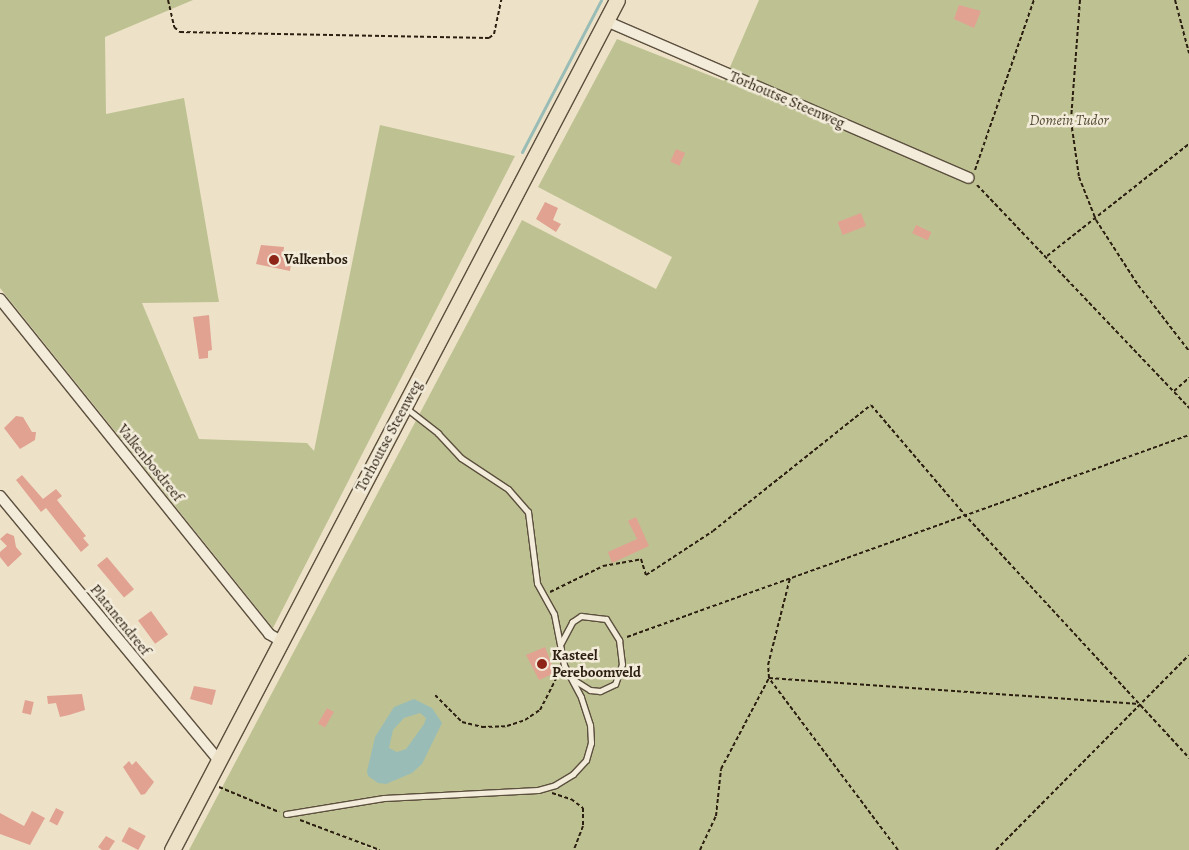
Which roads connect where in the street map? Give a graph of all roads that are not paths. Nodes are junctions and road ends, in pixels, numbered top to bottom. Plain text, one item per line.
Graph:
1 (617, 0) edge
2 (606, 22) junction
3 (969, 178) dead end
4 (0, 299) edge
5 (404, 407) junction
6 (0, 496) edge
7 (281, 642) junction
8 (560, 648) junction
9 (572, 678) junction
10 (218, 761) junction
11 (286, 814) dead end
12 (172, 850) edge

1 - 2 main road, Torhoutse Steenweg
2 - 3 street, Torhoutse Steenweg
2 - 5 main road, Torhoutse Steenweg
4 - 7 street, Valkenbosdreef
5 - 7 main road, Torhoutse Steenweg
5 - 8 lane
6 - 10 street, Platanendreef
7 - 10 main road, Torhoutse Steenweg
8 - 9 lane
8 - 9 lane
9 - 11 lane
10 - 12 main road, Torhoutse Steenweg

